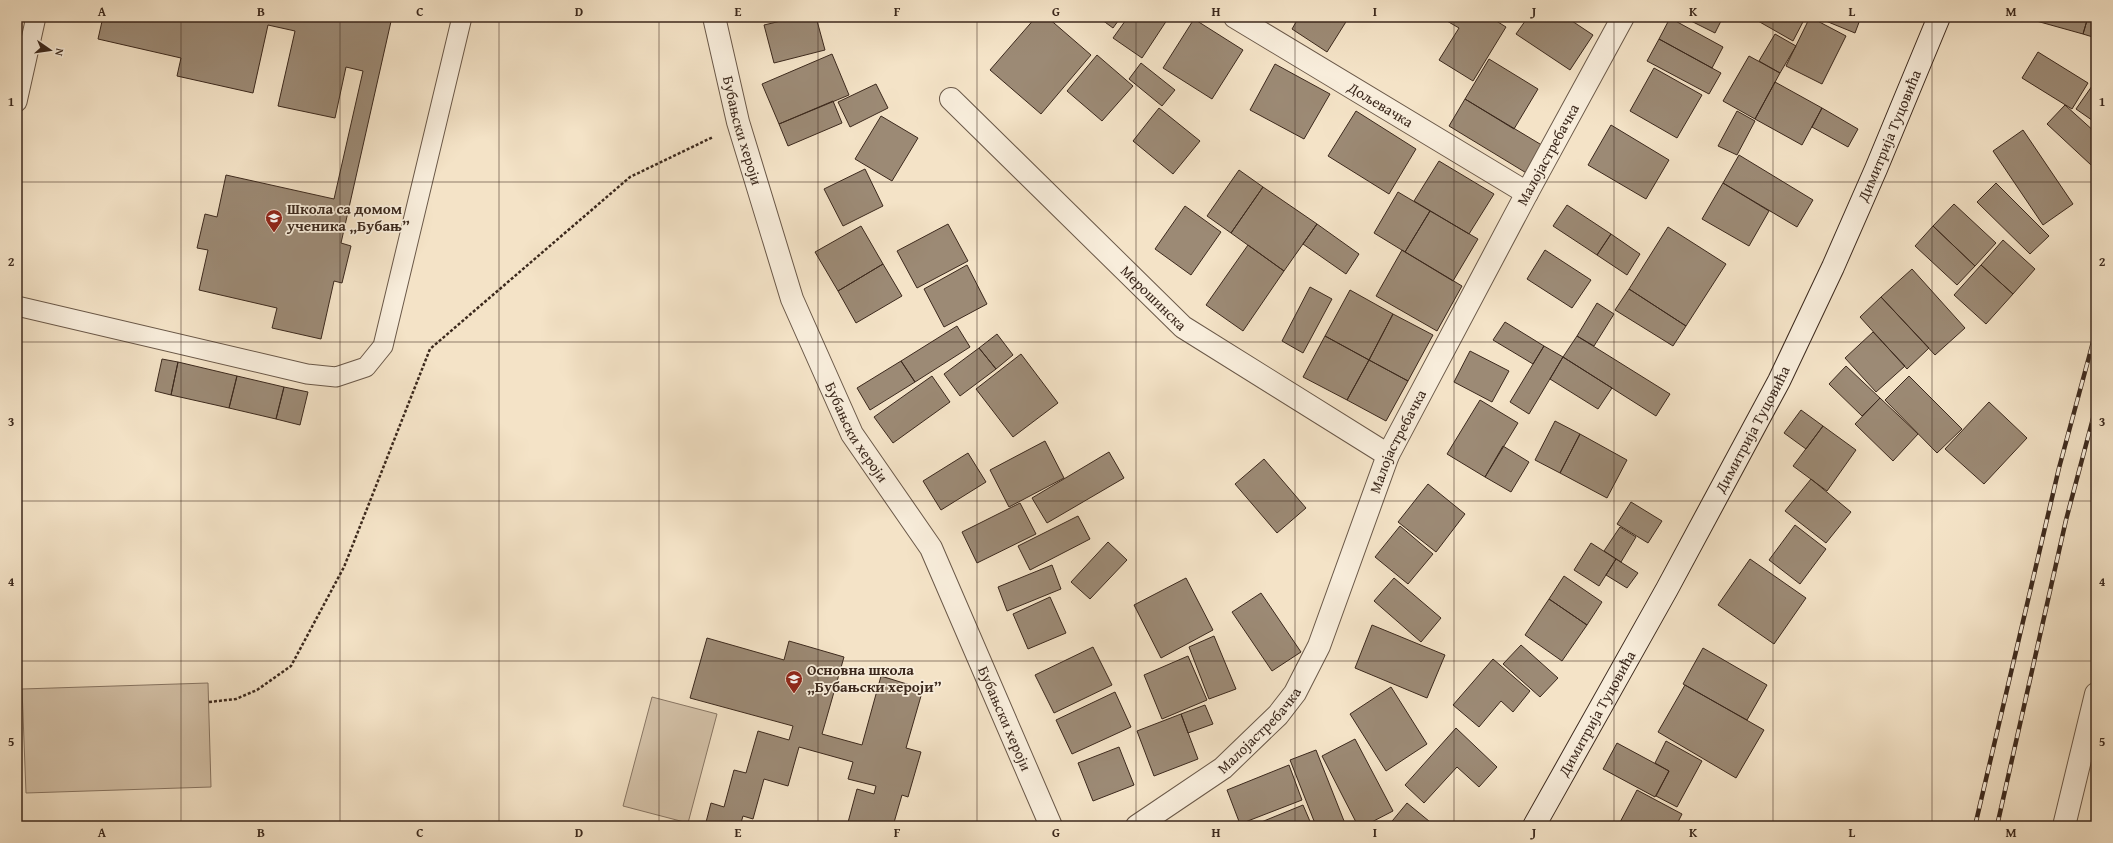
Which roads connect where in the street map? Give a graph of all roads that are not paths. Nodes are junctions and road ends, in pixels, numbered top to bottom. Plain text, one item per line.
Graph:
1 (36, 17) edge
2 (462, 17) edge
3 (714, 17) edge
4 (1235, 17) edge
5 (1623, 17) edge
6 (1939, 17) edge
7 (951, 99) dead end
8 (17, 102) edge
9 (1527, 193) junction
10 (17, 306) edge
11 (1388, 455) junction
12 (2096, 694) edge
13 (1052, 826) edge
14 (1137, 826) edge
15 (1534, 826) edge
16 (2064, 826) edge

1 - 8 lane
2 - 10 lane
3 - 13 street, Бубањски хероји
4 - 9 street, Дољевачка
5 - 9 street, Малојастребачка
6 - 15 street, Димитрија Туцовића
7 - 11 street, Мерошинска
9 - 11 street, Малојастребачка
11 - 14 street, Малојастребачка
12 - 16 street

